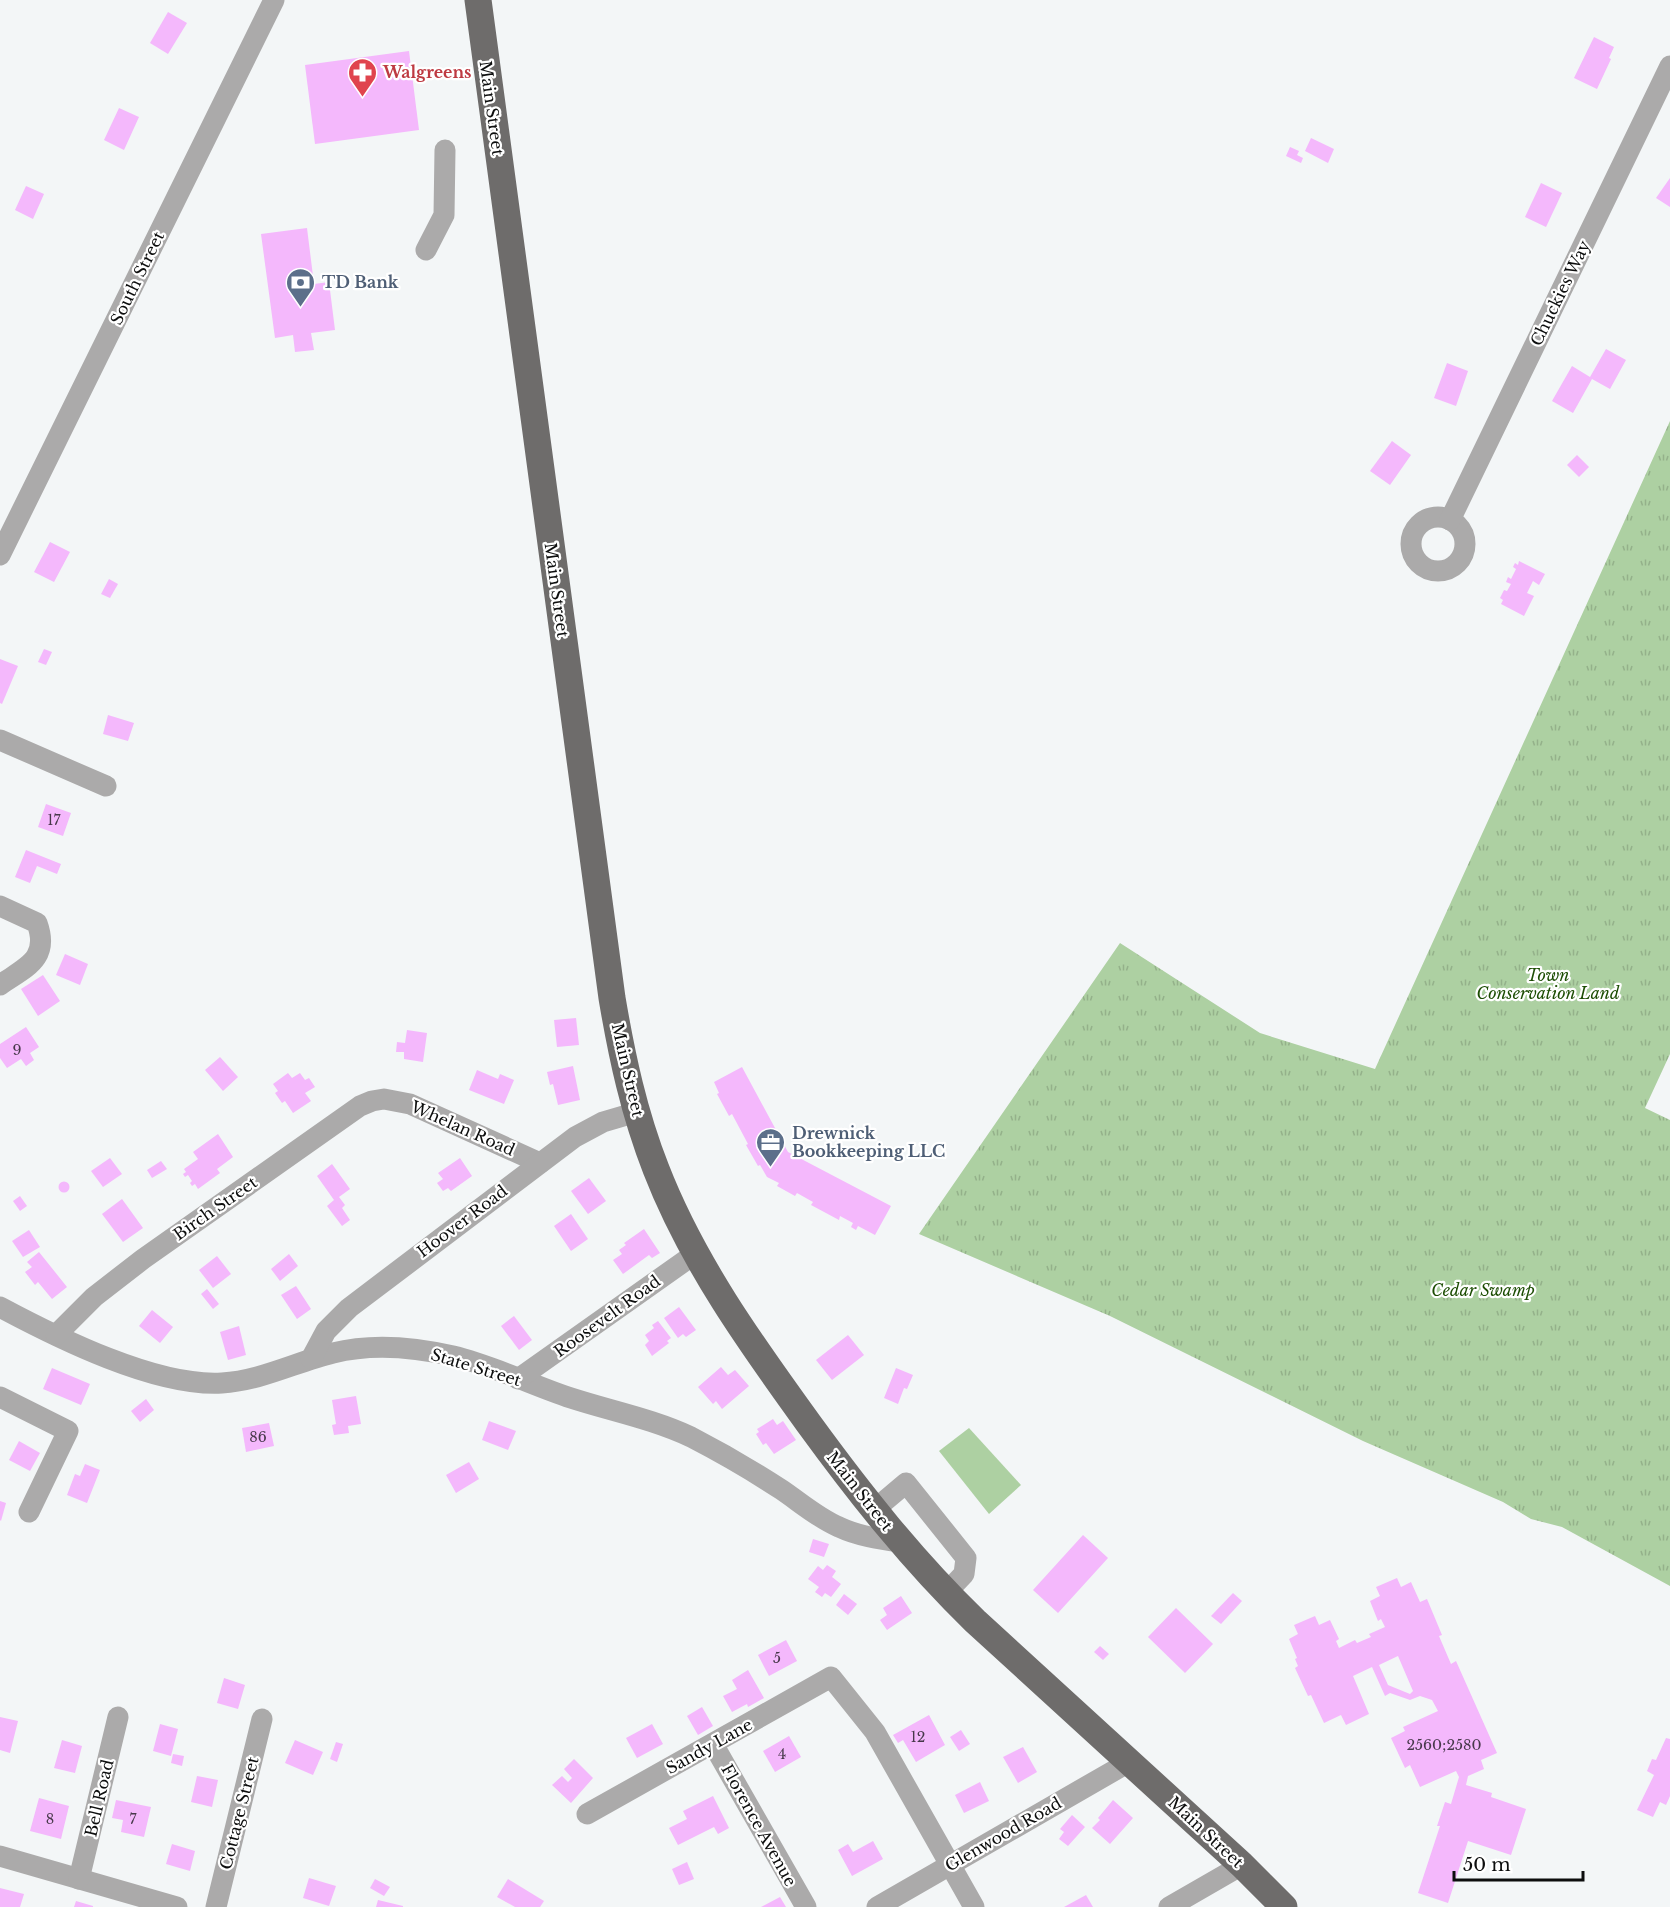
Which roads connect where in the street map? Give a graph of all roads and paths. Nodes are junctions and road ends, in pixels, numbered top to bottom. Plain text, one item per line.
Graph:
1 (274, 0) edge
2 (478, 0) edge
3 (1670, 66) edge
4 (445, 150) dead end
5 (426, 250) dead end
6 (1450, 520) dead end
7 (0, 555) edge
8 (0, 740) edge
9 (106, 786) dead end
10 (0, 906) edge
11 (0, 984) edge
12 (384, 1099) joint
13 (637, 1112) junction
14 (540, 1163) junction
15 (696, 1253) junction
16 (0, 1307) edge
17 (56, 1335) junction
18 (311, 1359) junction
19 (518, 1379) junction
20 (0, 1397) edge
21 (874, 1510) junction
22 (28, 1512) dead end
23 (900, 1542) junction
24 (945, 1593) junction
25 (118, 1717) dead end
26 (261, 1719) dead end
27 (713, 1744) junction
28 (1130, 1761) junction
29 (587, 1814) dead end
30 (0, 1856) edge
31 (949, 1865) junction
32 (1242, 1865) junction
33 (79, 1879) junction
34 (177, 1907) edge
35 (216, 1907) edge
36 (806, 1907) edge
37 (877, 1907) edge
38 (974, 1907) edge
39 (1168, 1907) edge
40 (1284, 1907) edge

1 - 7 street, South Street
2 - 13 main road, Main Street
3 - 6 street, Chuckies Way
4 - 5 street
8 - 9 street
10 - 11 street
12 - 14 street, Whelan Road
12 - 17 street, Birch Street
13 - 14 street, Hoover Road
13 - 15 main road, Main Street
14 - 18 street, Hoover Road
15 - 19 street, Roosevelt Road
15 - 21 main road, Main Street
16 - 17 street, State Street
17 - 18 street, State Street
18 - 19 street, State Street
19 - 23 street, State Street
20 - 22 street
21 - 23 main road, Main Street
21 - 24 street
23 - 24 main road, Main Street
24 - 28 main road, Main Street
25 - 33 street, Bell Road
26 - 35 street, Cottage Street
27 - 29 street, Sandy Lane
27 - 31 street, Sandy Lane
27 - 36 street, Florence Avenue
28 - 31 street, Glenwood Road
28 - 32 main road, Main Street
30 - 33 street
31 - 37 street, Glenwood Road
31 - 38 street
32 - 39 street
32 - 40 main road, Main Street
33 - 34 street

